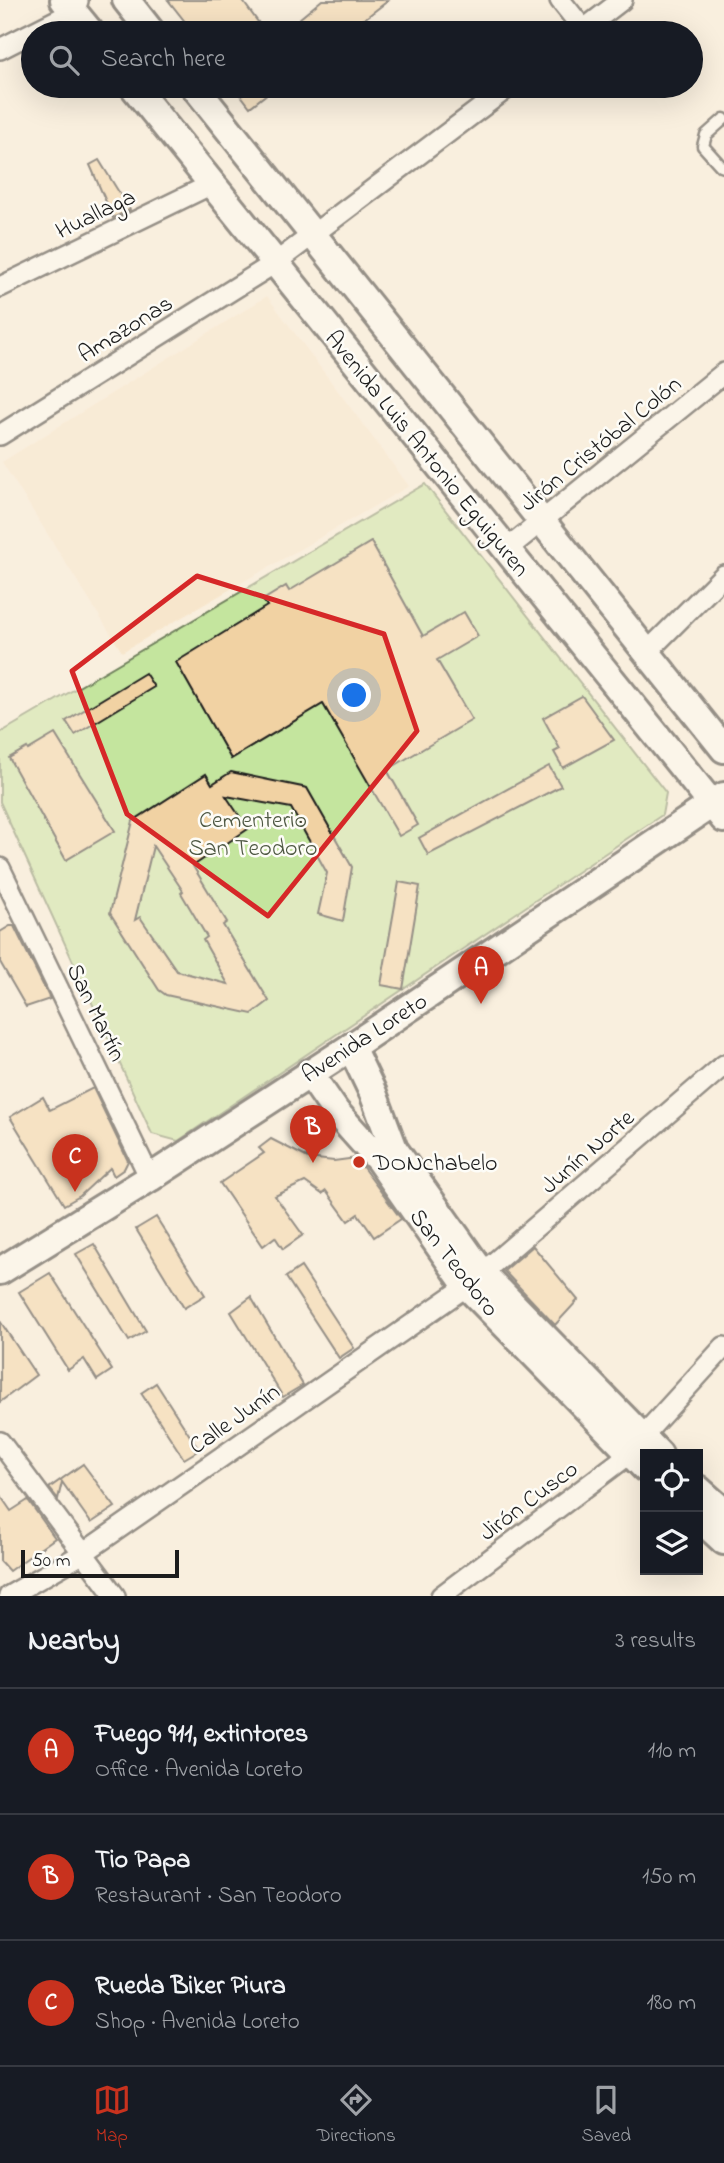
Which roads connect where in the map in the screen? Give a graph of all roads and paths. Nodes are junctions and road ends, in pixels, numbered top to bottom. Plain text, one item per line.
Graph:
1 (126, 0) edge
2 (559, 0) edge
3 (622, 0) edge
4 (72, 4) edge
5 (44, 21) edge
6 (83, 21) edge
7 (143, 21) edge
8 (573, 21) edge
9 (595, 21) edge
10 (21, 35) edge
11 (0, 48) edge
12 (143, 98) edge
13 (204, 98) edge
14 (494, 98) edge
15 (724, 119) edge
16 (724, 167) edge
17 (212, 184) junction
18 (313, 235) junction
19 (275, 263) junction
20 (0, 287) edge
21 (724, 373) edge
22 (0, 435) edge
23 (542, 521) junction
24 (506, 550) junction
25 (724, 575) edge
26 (647, 652) junction
27 (724, 749) edge
28 (719, 807) edge
29 (3, 881) edge
30 (351, 1046) junction
31 (724, 1065) edge
32 (309, 1073) junction
33 (150, 1178) junction
34 (0, 1271) edge
35 (475, 1280) junction
36 (724, 1347) edge
37 (0, 1442) edge
38 (646, 1449) edge
39 (640, 1450) edge
40 (640, 1455) edge
41 (703, 1494) edge
42 (724, 1513) edge
43 (703, 1522) edge
44 (724, 1541) edge
45 (82, 1554) junction
46 (9, 1596) edge
47 (115, 1596) edge
48 (441, 1596) edge

1 - 7 main road
2 - 8 street
3 - 9 street
4 - 5 street
4 - 6 main road
10 - 11 street
12 - 17 main road, Avenida Luis Antonio Eguiguren
13 - 18 main road, Avenida Luis Antonio Eguiguren
14 - 18 street, Amazonas
15 - 16 lane
17 - 19 main road, Avenida Luis Antonio Eguiguren
17 - 20 street, Huallaga
18 - 19 street, Amazonas
18 - 23 main road, Avenida Luis Antonio Eguiguren
19 - 22 street, Amazonas
19 - 24 main road, Avenida Luis Antonio Eguiguren
21 - 23 street, Jirón Cristóbal Colón
23 - 24 street, Jirón Cristóbal Colón
23 - 26 main road, Avenida Luis Antonio Eguiguren
24 - 28 main road, Avenida Luis Antonio Eguiguren
25 - 26 street
26 - 27 main road, Avenida Luis Antonio Eguiguren
28 - 30 main road, Avenida Loreto
29 - 33 street, San Martín
30 - 32 main road, Avenida Loreto
30 - 35 main road, San Teodoro
31 - 35 street, Junín Norte
32 - 33 main road, Avenida Loreto
32 - 35 main road, San Teodoro
33 - 34 main road, Avenida Loreto
35 - 39 main road, San Teodoro
35 - 45 street, Calle Junín
36 - 38 street, Jirón Cusco
37 - 45 street
40 - 48 street, Jirón Cusco
41 - 42 main road
43 - 44 main road
45 - 46 street, Calle Junín
45 - 47 street

